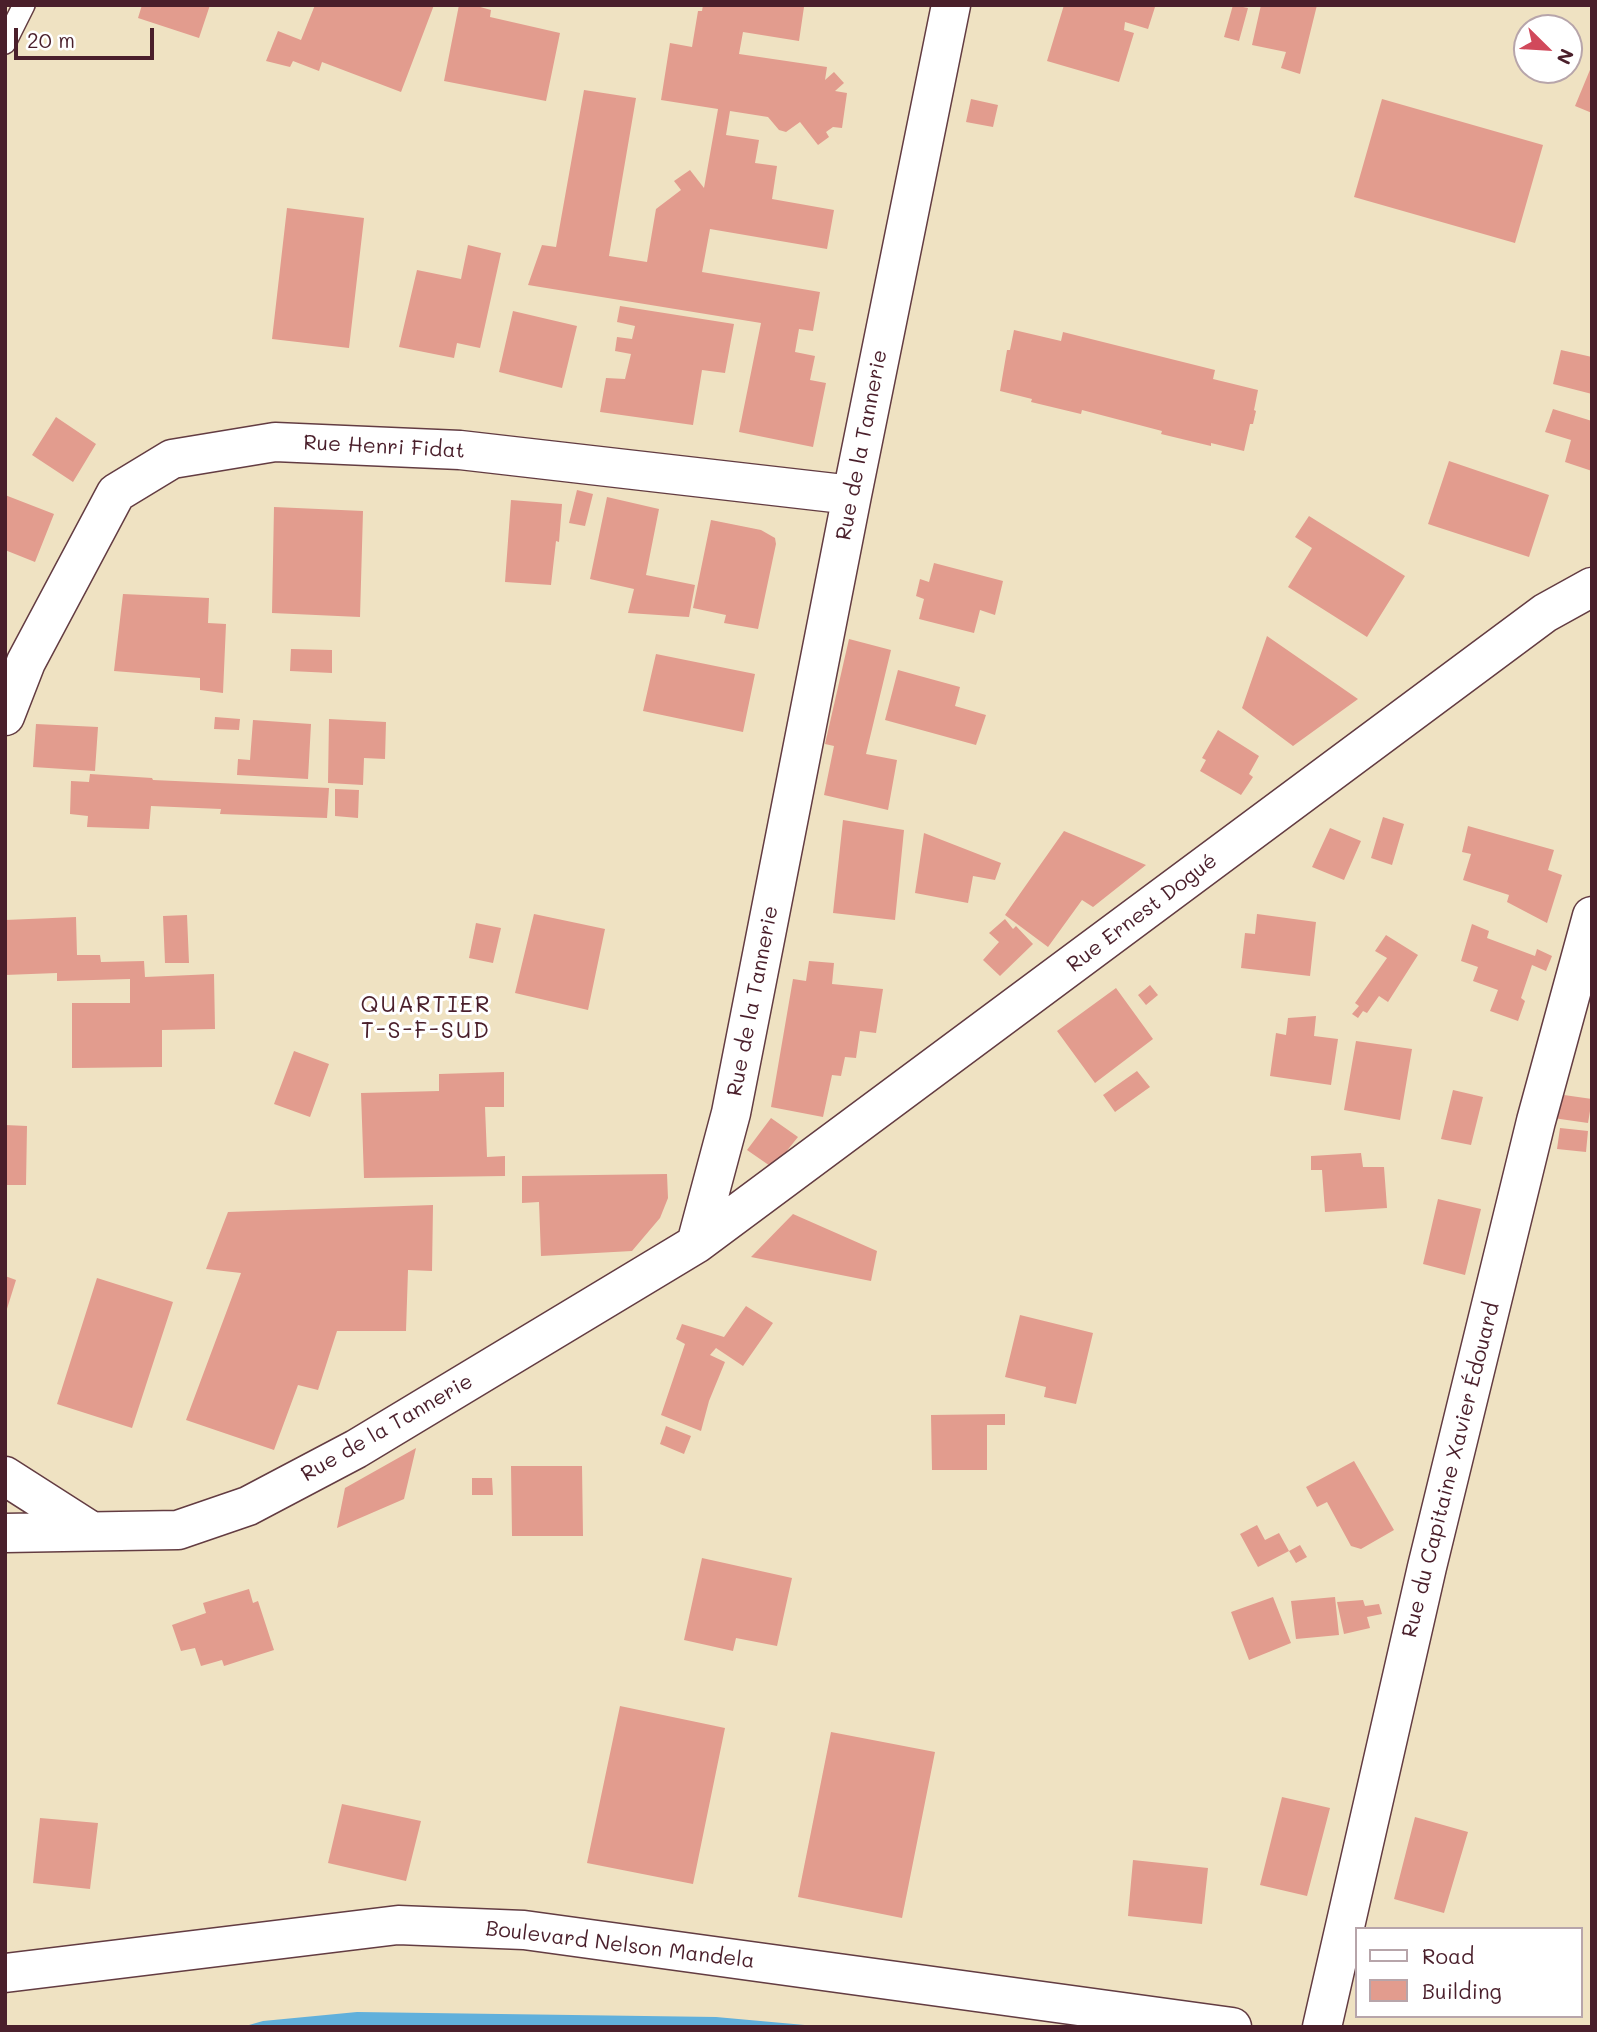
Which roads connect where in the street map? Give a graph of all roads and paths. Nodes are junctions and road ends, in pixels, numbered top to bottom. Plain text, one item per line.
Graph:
1 (24, 5) edge
2 (951, 5) edge
3 (5, 43) edge
4 (852, 495) junction
5 (1592, 587) edge
6 (16, 661) edge
7 (5, 716) edge
8 (1592, 916) edge
9 (696, 1244) junction
10 (5, 1476) edge
11 (91, 1531) junction
12 (5, 1533) edge
13 (5, 1973) edge
14 (1232, 2027) edge
15 (1322, 2027) edge

1 - 3 lane
2 - 4 street, Rue de la Tannerie
4 - 6 street, Rue Henri Fidat
4 - 9 street, Rue de la Tannerie
5 - 9 street, Rue Ernest Dogué
6 - 7 street, Rue Henri Fidat
8 - 15 street, Rue du Capitaine Xavier Édouard
9 - 11 street, Rue de la Tannerie
10 - 11 street
11 - 12 street, Rue de la Tannerie
13 - 14 street, Boulevard Nelson Mandela

